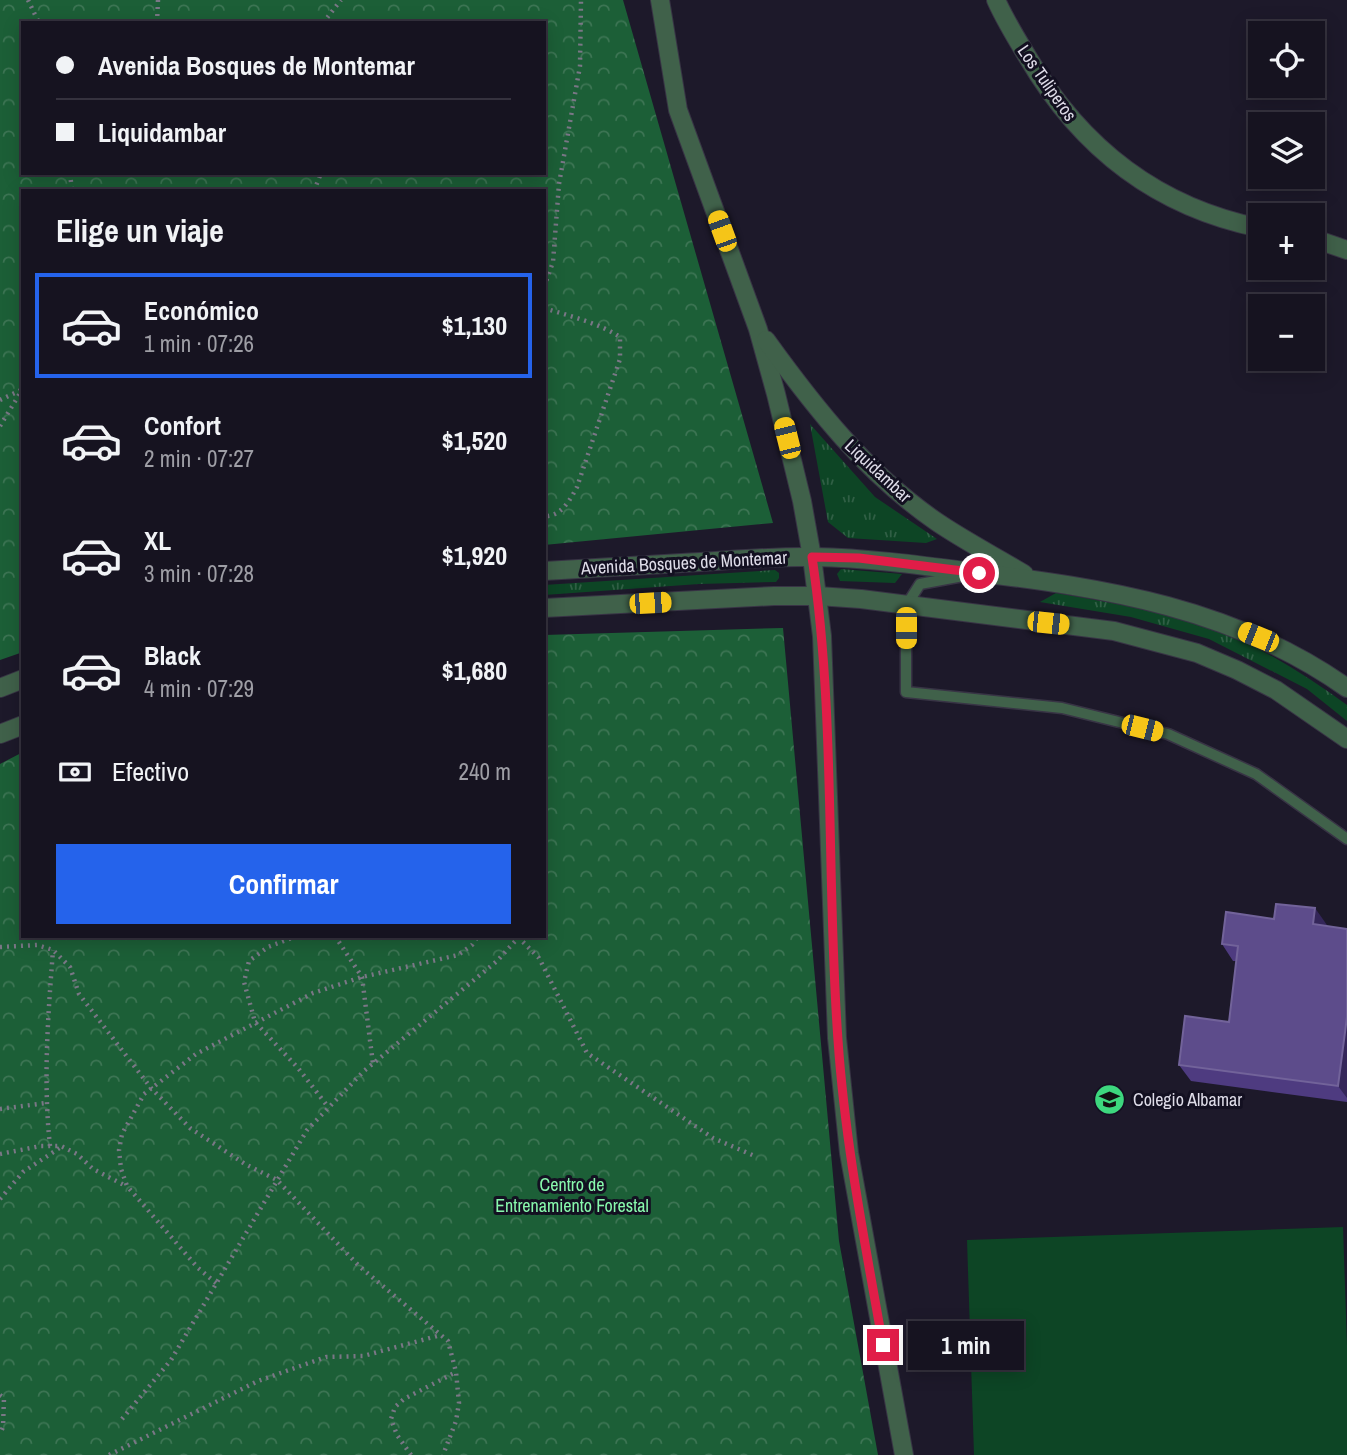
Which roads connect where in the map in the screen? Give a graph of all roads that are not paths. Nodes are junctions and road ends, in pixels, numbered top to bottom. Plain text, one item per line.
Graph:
1 (660, 0) edge
2 (996, 0) edge
3 (1248, 225) edge
4 (1325, 243) edge
5 (1347, 250) edge
6 (758, 329) junction
7 (812, 557) junction
8 (546, 571) edge
9 (979, 573) junction
10 (1031, 578) junction
11 (818, 596) junction
12 (906, 606) junction
13 (546, 608) edge
14 (21, 680) edge
15 (0, 688) edge
16 (1347, 688) edge
17 (21, 726) edge
18 (0, 734) edge
19 (1347, 739) edge
20 (1347, 839) edge
21 (904, 1455) edge

1 - 6 street, Liquidambar
2 - 3 street, Los Tuliperos
4 - 5 street
6 - 7 street, Liquidambar
6 - 10 street, Liquidambar
7 - 8 street, Avenida Bosques de Montemar
7 - 9 street, Avenida Bosques de Montemar
7 - 11 street, Liquidambar
9 - 10 street, Avenida Bosques de Montemar
9 - 12 lane
10 - 16 street, Avenida Bosques de Montemar
11 - 12 street
11 - 13 street
11 - 21 street, Liquidambar
12 - 19 street
12 - 20 lane
14 - 15 street
17 - 18 street

